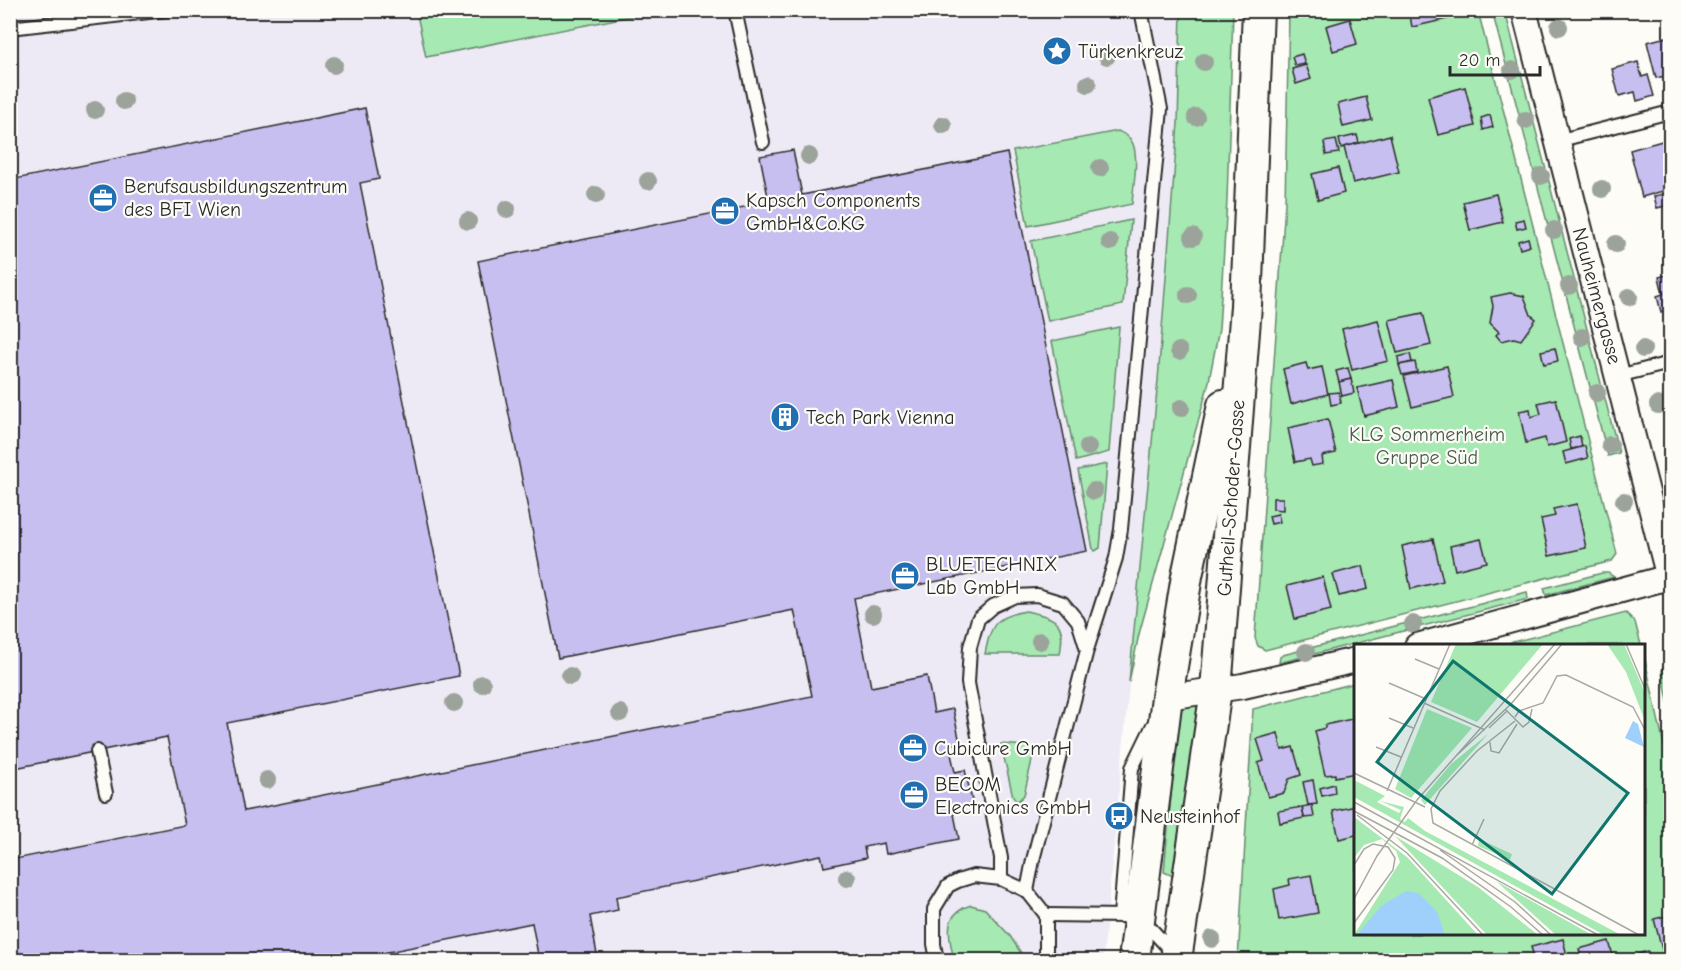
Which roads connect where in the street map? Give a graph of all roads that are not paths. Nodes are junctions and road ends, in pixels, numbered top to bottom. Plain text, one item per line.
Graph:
1 (166, 10) edge
2 (735, 10) edge
3 (1141, 10) edge
4 (1258, 10) edge
5 (1524, 10) edge
6 (10, 28) edge
7 (1671, 112) edge
8 (1557, 141) junction
9 (763, 142) dead end
10 (1245, 306) junction
11 (1671, 363) edge
12 (1618, 376) junction
13 (1187, 576) junction
14 (1670, 580) edge
15 (1421, 644) edge
16 (1087, 650) junction
17 (1354, 660) edge
18 (1216, 690) junction
19 (1167, 697) junction
20 (97, 751) dead end
21 (106, 793) dead end
22 (1001, 879) junction
23 (1123, 880) junction
24 (1027, 891) junction
25 (1046, 915) junction
26 (1130, 916) junction
27 (1173, 959) edge
28 (937, 960) edge
29 (1046, 960) edge
30 (1134, 960) edge

1 - 6 lane
2 - 9 lane
3 - 16 lane
4 - 10 street, Gutheil-Schoder-Gasse
5 - 8 street, Nauheimergasse
7 - 8 lane
8 - 12 street, Nauheimergasse
10 - 13 street, Gutheil-Schoder-Gasse
10 - 18 street, Gutheil-Schoder-Gasse
11 - 12 lane
12 - 14 street, Nauheimergasse
13 - 18 street, Gutheil-Schoder-Gasse
13 - 19 street, Gutheil-Schoder-Gasse
14 - 15 street
16 - 22 lane
16 - 24 lane
17 - 18 street
18 - 19 street
18 - 27 street, Gutheil-Schoder-Gasse
19 - 23 lane, Gutheil-Schoder-Gasse
19 - 26 street, Gutheil-Schoder-Gasse
20 - 21 lane
22 - 24 lane
22 - 28 lane
23 - 26 lane
23 - 26 lane, Gutheil-Schoder-Gasse
24 - 25 lane
25 - 26 lane
25 - 29 lane
26 - 27 lane
26 - 30 street, Gutheil-Schoder-Gasse

